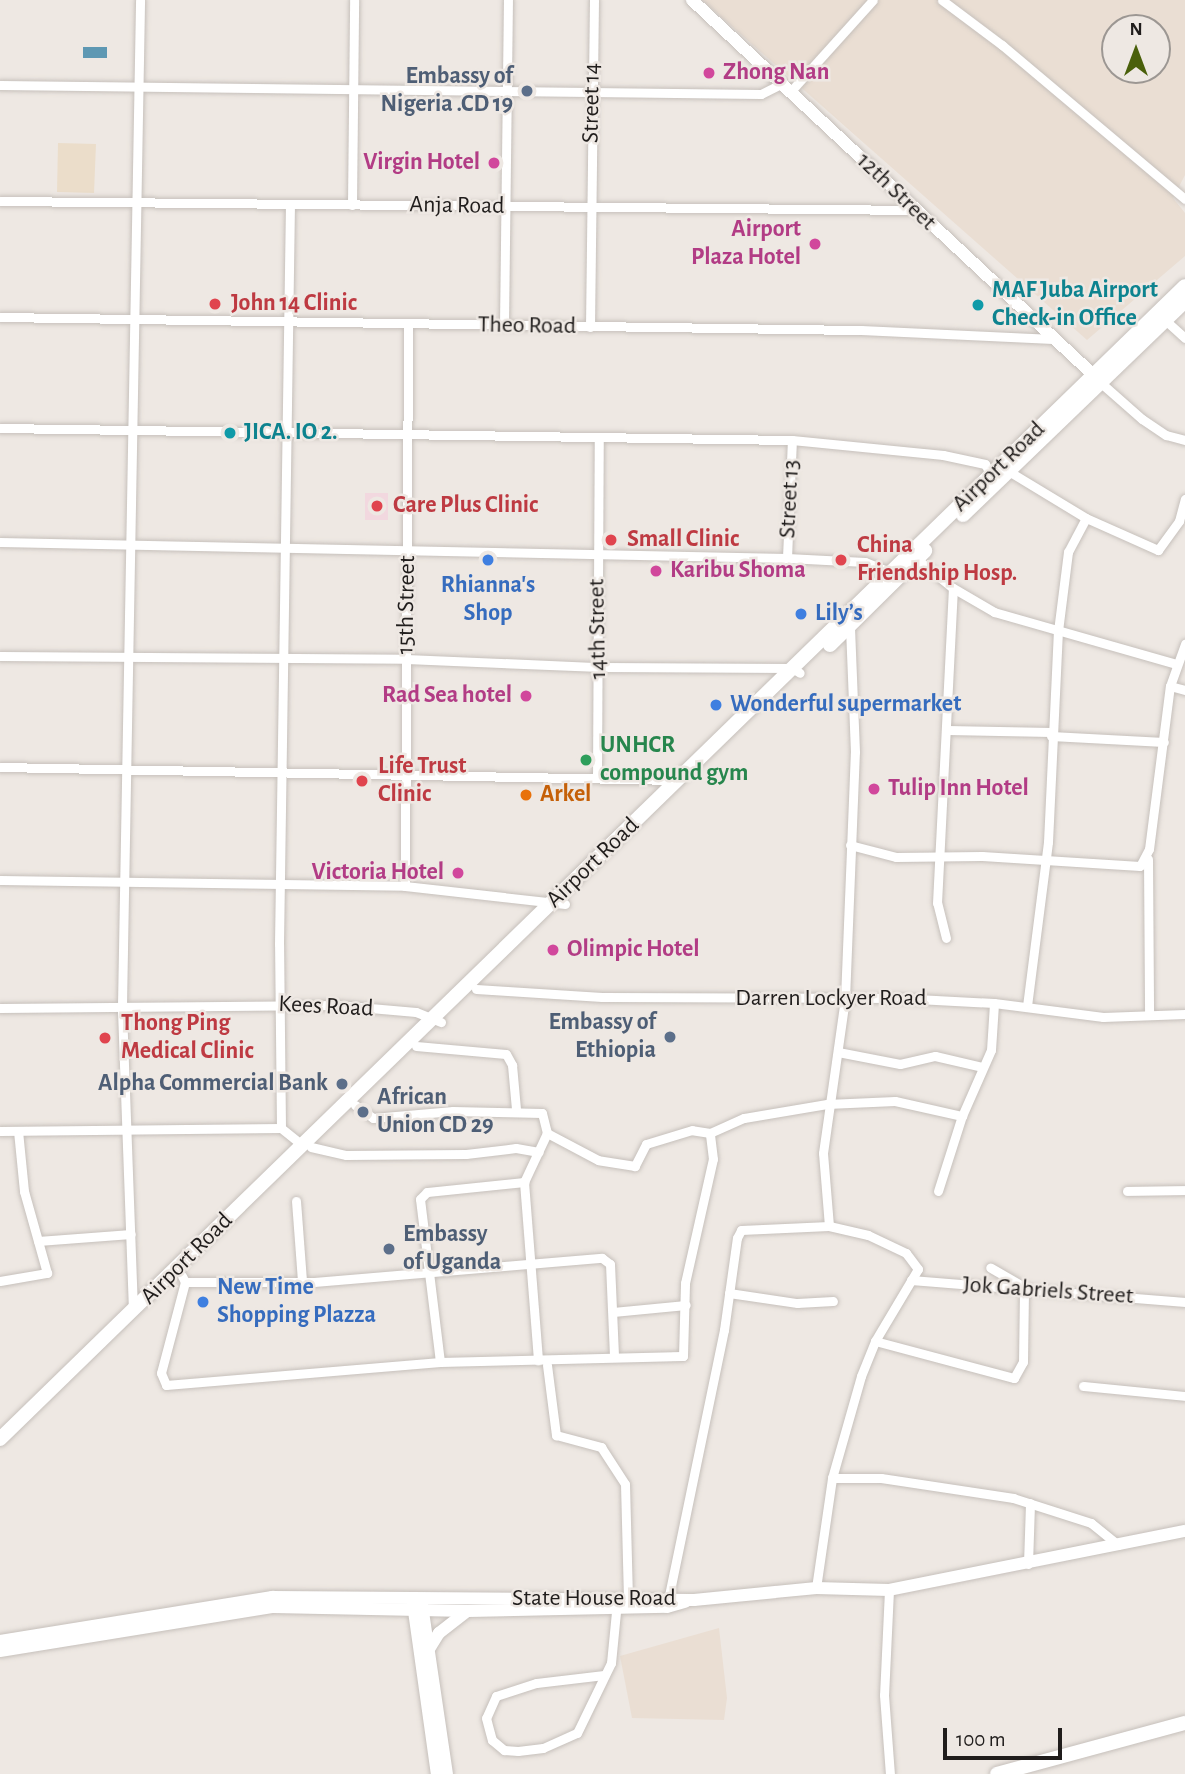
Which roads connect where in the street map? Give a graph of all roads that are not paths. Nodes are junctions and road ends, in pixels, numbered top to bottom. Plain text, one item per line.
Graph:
1 (140, 0) edge
2 (354, 0) edge
3 (508, 0) edge
4 (594, 0) edge
5 (692, 0) edge
6 (873, 0) edge
7 (942, 0) edge
8 (0, 85) edge
9 (787, 87) junction
10 (139, 89) junction
11 (352, 90) junction
12 (506, 92) junction
13 (592, 92) junction
14 (1185, 199) edge
15 (0, 201) edge
16 (136, 202) junction
17 (290, 204) junction
18 (352, 205) junction
19 (505, 206) junction
20 (589, 207) junction
21 (915, 210) junction
22 (1185, 286) edge
23 (1185, 301) edge
24 (0, 317) edge
25 (136, 317) junction
26 (1165, 320) junction
27 (289, 322) junction
28 (408, 324) junction
29 (504, 325) junction
30 (590, 327) junction
31 (1184, 335) edge
32 (1053, 339) junction
33 (1098, 379) junction
34 (0, 428) edge
35 (134, 430) junction
36 (289, 434) junction
37 (408, 436) junction
38 (599, 438) junction
39 (792, 440) junction
40 (1185, 440) edge
41 (1010, 471) junction
42 (991, 475) junction
43 (1185, 499) edge
44 (1086, 518) junction
45 (0, 542) edge
46 (132, 545) junction
47 (286, 548) junction
48 (408, 548) junction
49 (597, 551) junction
50 (787, 558) junction
51 (917, 559) junction
52 (890, 572) junction
53 (953, 588) junction
54 (850, 627) junction
55 (1058, 631) junction
56 (1185, 644) edge
57 (131, 655) junction
58 (0, 656) edge
59 (283, 659) junction
60 (406, 659) junction
61 (1177, 664) junction
62 (600, 667) junction
63 (796, 671) junction
64 (1170, 686) junction
65 (1185, 691) edge
66 (947, 730) junction
67 (1051, 734) junction
68 (1164, 742) junction
69 (0, 767) edge
70 (125, 770) junction
71 (282, 773) junction
72 (404, 775) junction
73 (597, 778) junction
74 (677, 780) junction
75 (850, 845) junction
76 (941, 857) junction
77 (1045, 859) junction
78 (1148, 859) junction
79 (124, 879) junction
80 (0, 880) edge
81 (280, 882) junction
82 (405, 886) junction
83 (560, 902) junction
84 (946, 938) dead end
85 (475, 989) junction
86 (845, 999) junction
87 (994, 1003) junction
88 (278, 1004) junction
89 (122, 1005) junction
90 (1027, 1006) junction
91 (0, 1008) edge
92 (1149, 1014) dead end
93 (1185, 1014) edge
94 (437, 1020) junction
95 (416, 1046) junction
96 (838, 1052) junction
97 (982, 1067) junction
98 (827, 1104) junction
99 (355, 1105) junction
100 (516, 1109) junction
101 (962, 1116) junction
102 (125, 1126) junction
103 (281, 1128) junction
104 (0, 1131) edge
105 (18, 1131) junction
106 (547, 1133) junction
107 (710, 1133) junction
108 (306, 1146) junction
109 (539, 1152) junction
110 (523, 1182) junction
111 (938, 1191) dead end
112 (1127, 1191) dead end
113 (1185, 1191) edge
114 (296, 1201) dead end
115 (829, 1226) junction
116 (131, 1234) junction
117 (38, 1241) junction
118 (530, 1261) junction
119 (990, 1267) dead end
120 (429, 1270) junction
121 (183, 1279) junction
122 (911, 1280) junction
123 (0, 1281) edge
124 (302, 1281) junction
125 (729, 1293) junction
126 (833, 1301) dead end
127 (1185, 1302) edge
128 (686, 1305) junction
129 (134, 1312) junction
130 (613, 1312) junction
131 (875, 1341) junction
132 (614, 1356) junction
133 (538, 1360) junction
134 (440, 1362) junction
135 (547, 1365) dead end
136 (1083, 1386) dead end
137 (1185, 1396) edge
138 (39, 1408) junction
139 (0, 1439) edge
140 (0, 1450) edge
141 (832, 1478) junction
142 (1030, 1503) junction
143 (1185, 1531) edge
144 (1118, 1545) junction
145 (1028, 1564) junction
146 (816, 1587) junction
147 (889, 1590) junction
148 (621, 1601) junction
149 (667, 1602) junction
150 (418, 1606) junction
151 (468, 1611) junction
152 (159, 1621) junction
153 (0, 1642) edge
154 (429, 1650) junction
155 (0, 1651) edge
156 (604, 1675) junction
157 (1185, 1723) edge
158 (439, 1765) edge
159 (447, 1774) edge
160 (890, 1774) edge
161 (997, 1774) edge

1 - 10 street
2 - 11 street
3 - 12 street
4 - 13 street, Street 14
5 - 9 main road, 12th Street
6 - 9 street
7 - 14 street
8 - 10 street
9 - 13 street
9 - 21 main road, 12th Street
10 - 11 street
10 - 16 street
11 - 12 street
11 - 18 street
12 - 13 street
12 - 19 street
13 - 20 street, Street 14
15 - 16 street, Anja Road
16 - 17 street, Anja Road
16 - 25 street
17 - 18 street, Anja Road
17 - 27 street
18 - 19 street, Anja Road
19 - 20 street, Anja Road
19 - 29 street
20 - 21 street, Anja Road
20 - 30 street, Street 14
21 - 32 main road, 12th Street
22 - 33 main road, Airport Road
23 - 26 main road, Airport Road
24 - 25 street, Theo Road
25 - 27 street, Theo Road
25 - 35 street
26 - 31 street
26 - 33 main road, Airport Road
27 - 28 street, Theo Road
27 - 36 street
28 - 29 street, Theo Road
28 - 37 street, 15th Street
29 - 30 street, Theo Road
30 - 32 street, Theo Road
32 - 33 main road, 12th Street
33 - 40 street
33 - 41 main road, Airport Road
33 - 42 main road, Airport Road
34 - 35 street
35 - 36 street
35 - 46 street
36 - 37 street
36 - 47 street
37 - 38 street
37 - 48 street, 15th Street
38 - 39 street
38 - 49 street, 14th Street
39 - 42 street
39 - 50 street, Street 13
41 - 44 street
41 - 51 main road, Airport Road
42 - 52 main road, Airport Road
43 - 44 street
44 - 55 street
45 - 46 street
46 - 47 street
46 - 57 street
47 - 48 street
47 - 59 street
48 - 49 street
48 - 60 street, 15th Street
49 - 50 street
49 - 62 street, 14th Street
50 - 52 street
51 - 53 street
51 - 54 main road, Airport Road
52 - 63 main road, Airport Road
53 - 55 street
53 - 66 street
54 - 63 main road, Airport Road
54 - 75 street
55 - 61 street
55 - 67 street
56 - 61 street
57 - 58 street
57 - 59 street
57 - 70 street
59 - 60 street
59 - 71 street
60 - 62 street
60 - 72 street, 15th Street
61 - 64 street
62 - 63 street
62 - 73 street, 14th Street
63 - 74 main road, Airport Road
63 - 83 main road, Airport Road
64 - 65 street
64 - 68 street
66 - 67 street
66 - 76 street
67 - 68 street
67 - 77 street
68 - 78 street
69 - 70 street
70 - 71 street
70 - 79 street
71 - 72 street
71 - 81 street
72 - 73 street
72 - 82 street, 15th Street
73 - 74 street
74 - 83 main road, Airport Road
75 - 76 street
75 - 86 street
76 - 77 street
76 - 84 street
77 - 78 street
77 - 90 street
78 - 92 street
79 - 80 street
79 - 81 street
79 - 89 street
81 - 82 street
81 - 88 street
82 - 83 street
83 - 85 main road, Airport Road
83 - 94 main road, Airport Road
85 - 86 street, Darren Lockyer Road
85 - 94 main road, Airport Road
86 - 87 street, Darren Lockyer Road
86 - 96 street
87 - 90 street, Darren Lockyer Road
87 - 97 street
88 - 89 street, Kees Road
88 - 94 street, Kees Road
88 - 103 street
89 - 91 street, Kees Road
89 - 102 street
90 - 93 street, Darren Lockyer Road
94 - 95 main road, Airport Road
94 - 108 main road, Airport Road
95 - 99 main road, Airport Road
95 - 100 street
96 - 97 street
96 - 98 street
97 - 101 street
98 - 101 street
98 - 107 street
98 - 115 street
99 - 100 street
99 - 108 main road, Airport Road
100 - 106 street
101 - 111 street
102 - 103 street
102 - 105 street
102 - 116 street
103 - 108 street
104 - 105 street
105 - 117 street
106 - 107 street
106 - 109 street
107 - 128 street
108 - 109 street
108 - 121 main road, Airport Road
108 - 129 main road, Airport Road
109 - 110 street
110 - 118 street
110 - 120 street
112 - 113 street
114 - 124 street
115 - 122 street
115 - 125 street
116 - 117 street
116 - 129 street
117 - 123 street
118 - 120 street
118 - 130 street
118 - 133 street
119 - 131 street
120 - 124 street
120 - 134 street
121 - 124 street
121 - 134 street
121 - 138 main road, Airport Road
122 - 127 street, Jok Gabriels Street
122 - 131 street
125 - 126 street
125 - 149 street
128 - 130 street
128 - 132 street
129 - 138 main road, Airport Road
130 - 132 street
131 - 141 street
132 - 133 street
133 - 134 street
135 - 148 street
136 - 137 street
138 - 139 main road, Airport Road
138 - 140 main road, Airport Road
141 - 142 street
141 - 146 street
142 - 144 street
142 - 145 street
143 - 144 main road, State House Road
144 - 145 main road, State House Road
145 - 147 main road, State House Road
146 - 147 main road, State House Road
146 - 149 main road, State House Road
147 - 160 street
148 - 149 main road, State House Road
148 - 150 main road, State House Road
148 - 151 main road
148 - 156 street
150 - 151 main road
150 - 152 main road
150 - 154 main road
150 - 158 main road
151 - 154 main road
152 - 153 main road
152 - 155 main road
154 - 158 main road
156 - 156 street
157 - 161 main road
158 - 159 main road

